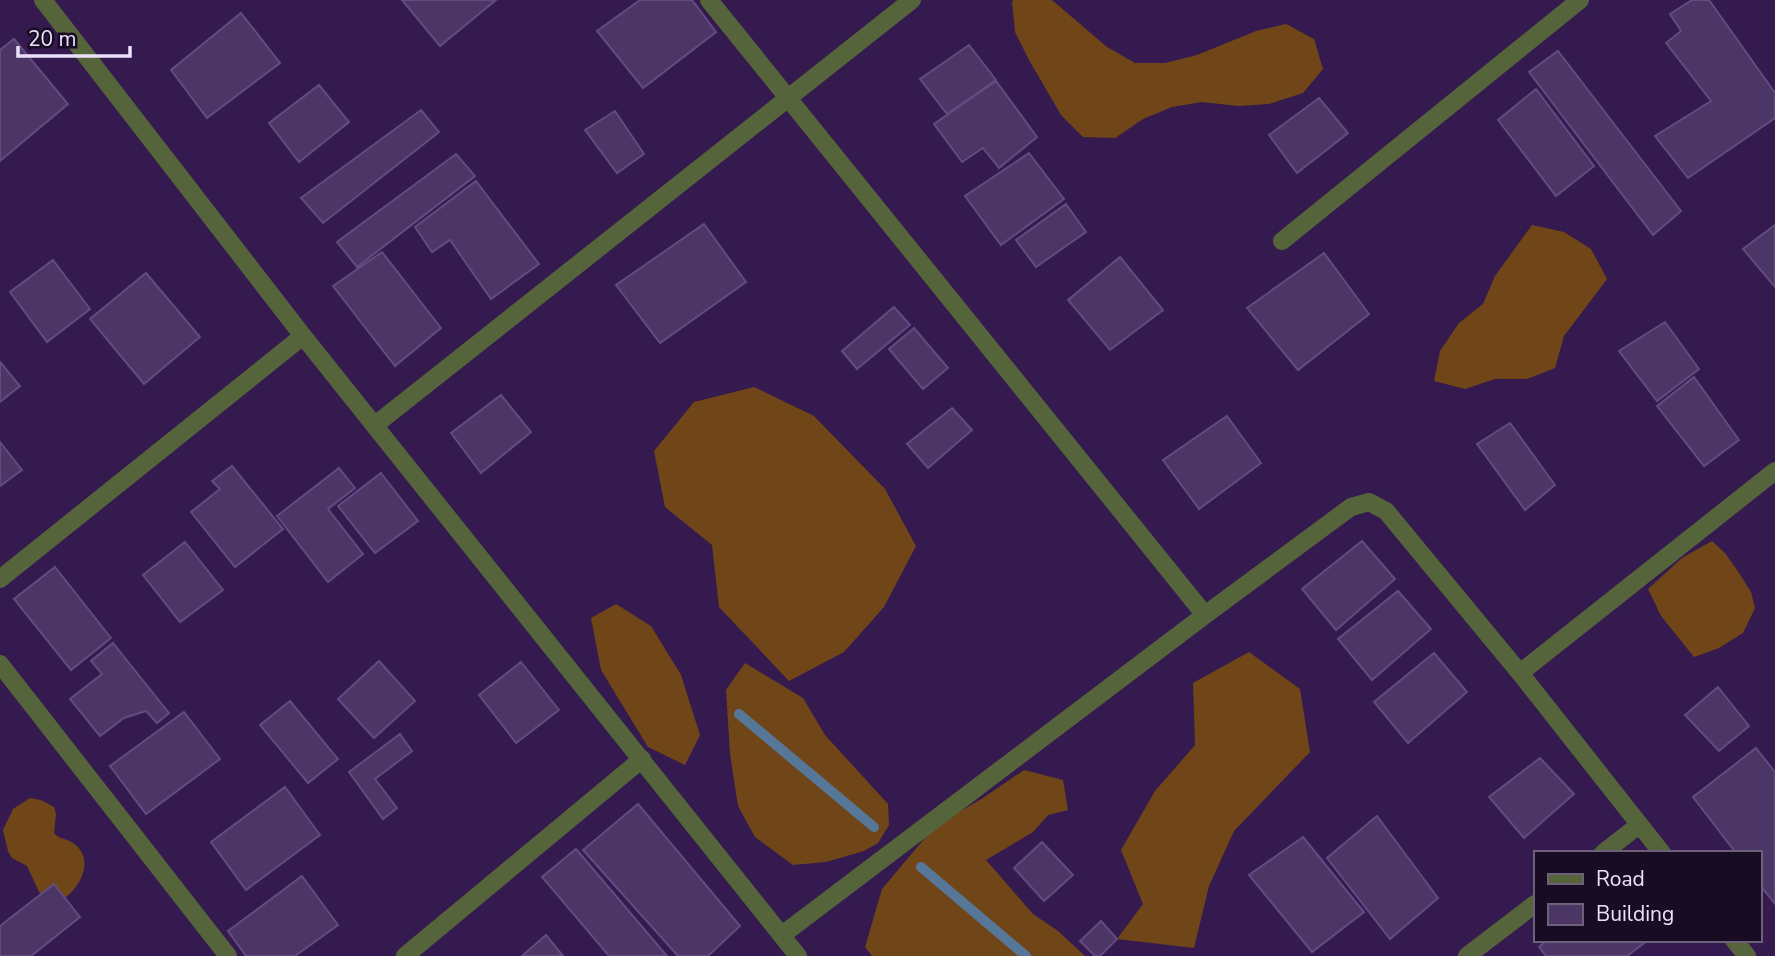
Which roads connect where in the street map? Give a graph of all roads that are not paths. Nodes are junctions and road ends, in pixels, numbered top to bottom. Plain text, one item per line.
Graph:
1 (43, 0) edge
2 (709, 0) edge
3 (912, 0) edge
4 (1580, 0) edge
5 (790, 98) junction
6 (1282, 241) dead end
7 (303, 336) junction
8 (375, 425) junction
9 (1775, 471) edge
10 (0, 579) edge
11 (1205, 615) junction
12 (0, 664) edge
13 (1520, 673) junction
14 (642, 759) junction
15 (1639, 825) junction
16 (1606, 851) edge
17 (1660, 851) edge
18 (1534, 905) edge
19 (782, 935) junction
20 (1736, 942) edge
21 (229, 956) edge
22 (405, 956) edge
23 (798, 956) edge
24 (1466, 956) edge
25 (1747, 956) edge

1 - 7 street
2 - 5 street
3 - 5 street
4 - 6 street
5 - 8 street
5 - 11 street
7 - 8 street
7 - 10 street
8 - 14 street
9 - 13 street
11 - 13 street
11 - 19 street
12 - 21 street
13 - 15 street
14 - 19 street
14 - 22 street
15 - 16 street
15 - 17 street
18 - 24 street
19 - 23 street
20 - 25 street

